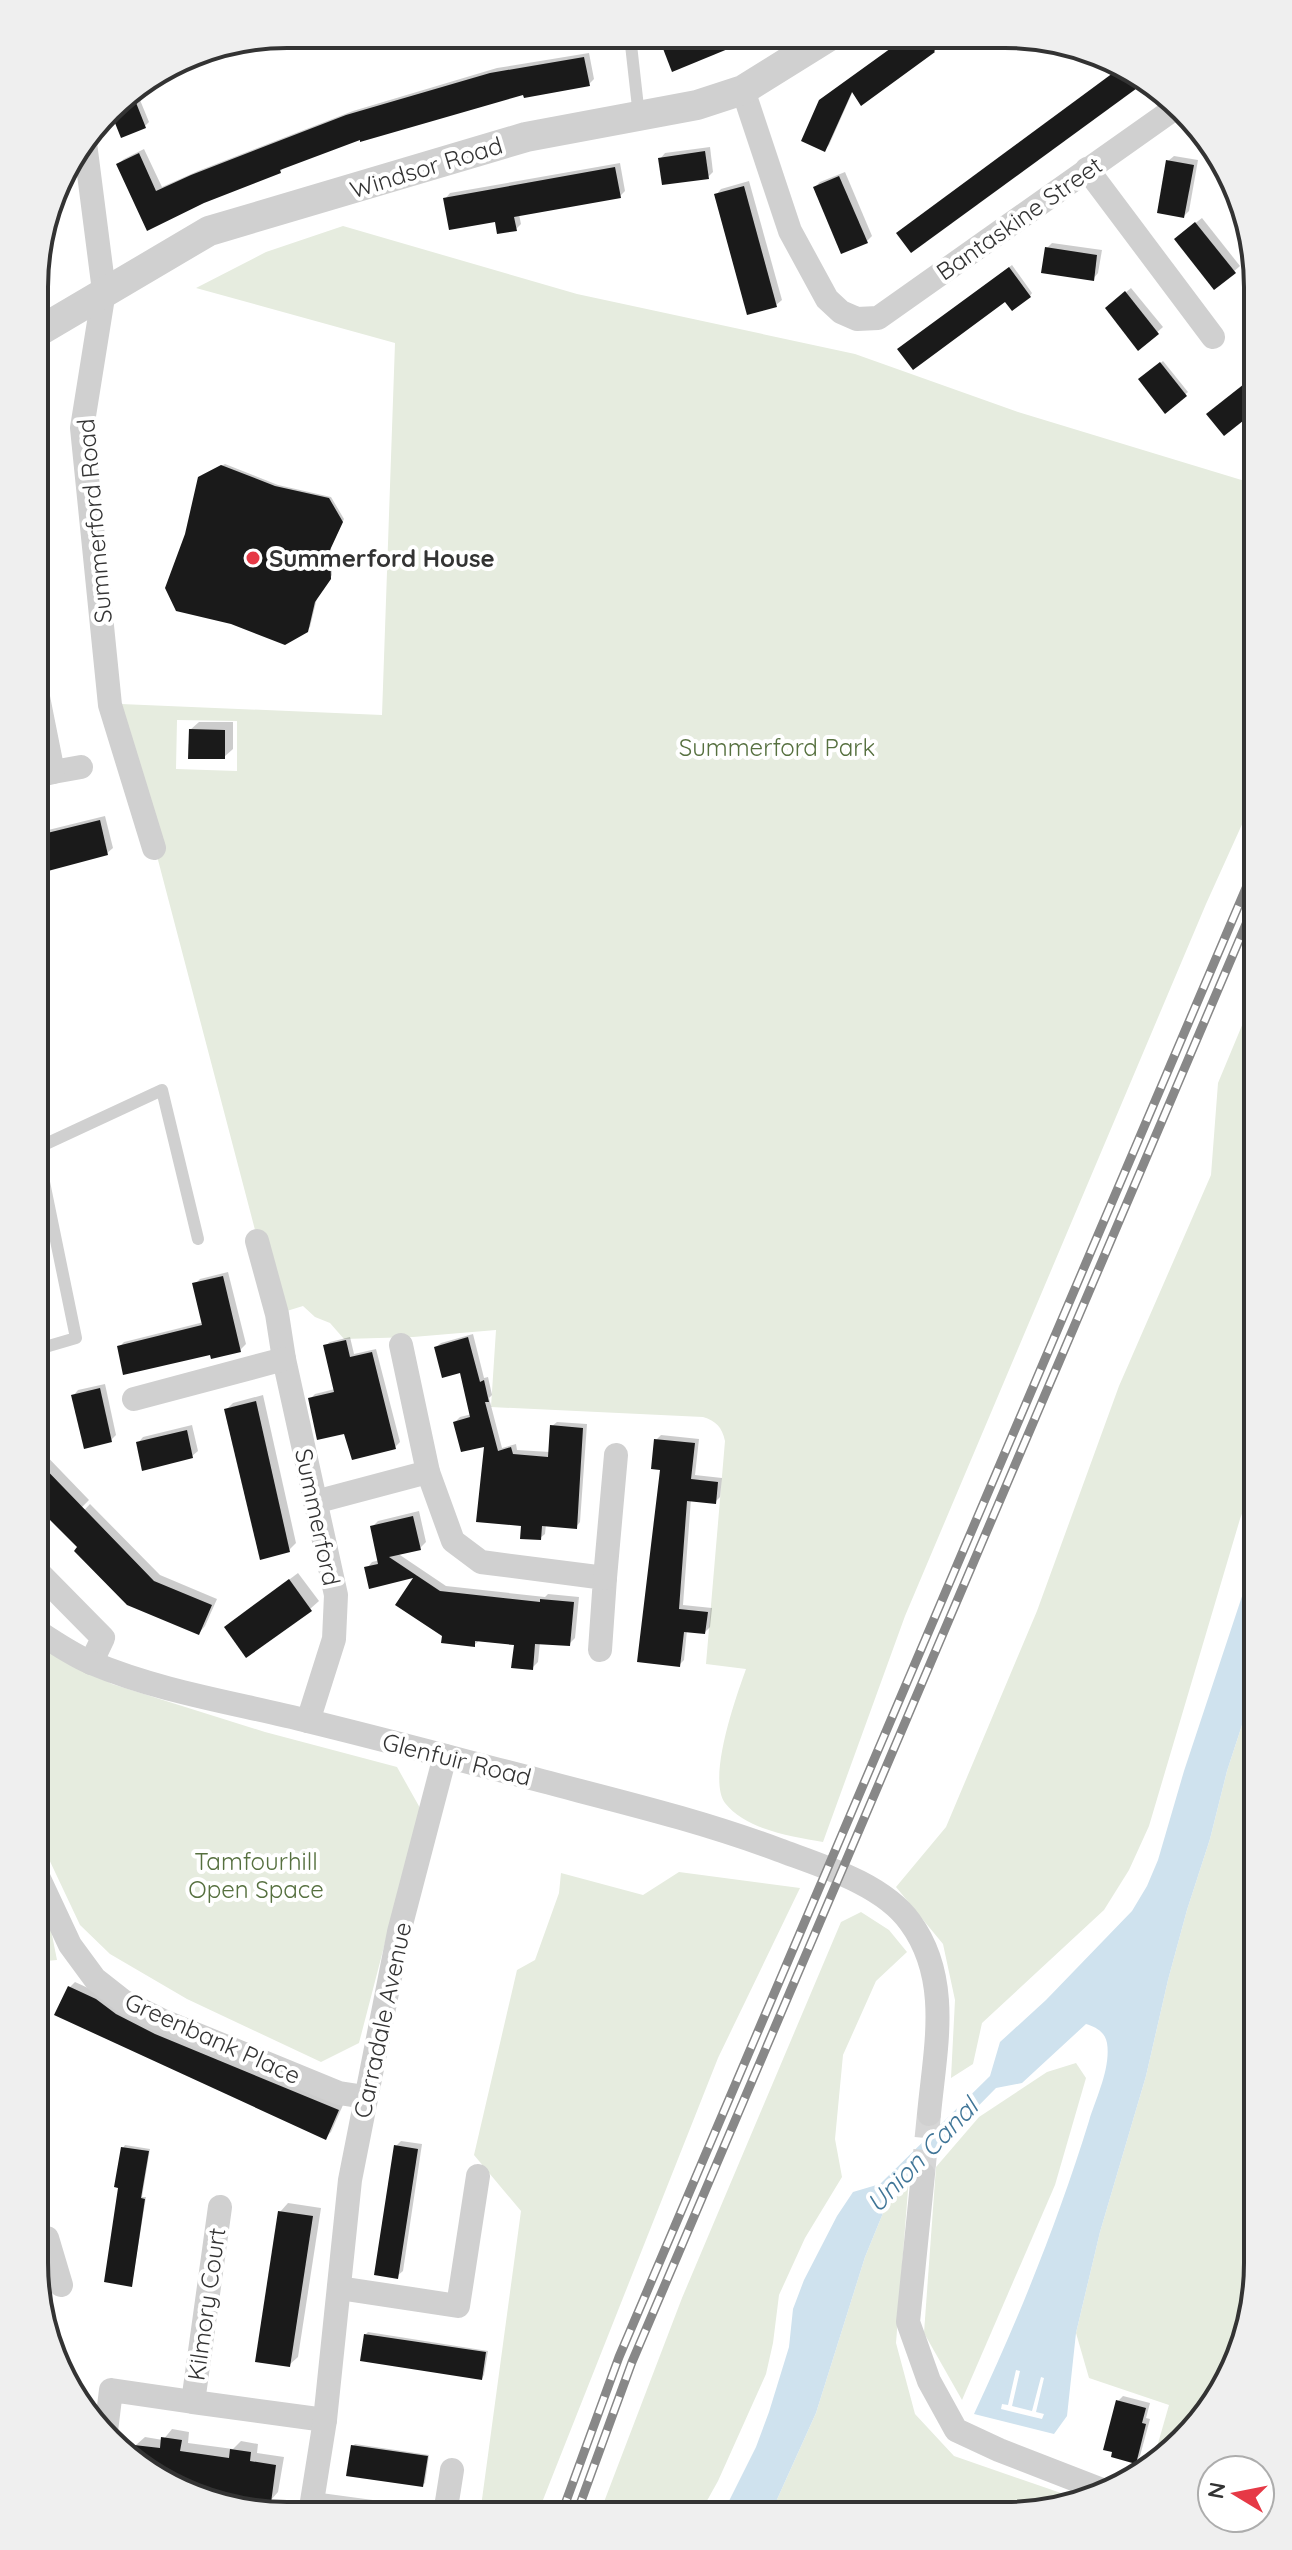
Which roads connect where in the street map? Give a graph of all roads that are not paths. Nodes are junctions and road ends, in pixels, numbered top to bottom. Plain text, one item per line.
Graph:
1 (631, 48) edge
2 (810, 48) edge
3 (743, 90) junction
4 (1169, 113) edge
5 (639, 117) junction
6 (87, 156) edge
7 (1087, 169) junction
8 (104, 291) junction
9 (48, 326) edge
10 (1213, 337) dead end
11 (81, 767) dead end
12 (48, 773) edge
13 (154, 848) dead end
14 (48, 1142) edge
15 (48, 1208) edge
16 (198, 1239) dead end
17 (257, 1241) dead end
18 (401, 1345) dead end
19 (48, 1346) edge
20 (284, 1359) junction
21 (134, 1399) dead end
22 (616, 1455) dead end
23 (428, 1472) junction
24 (315, 1502) junction
25 (605, 1578) junction
26 (48, 1582) edge
27 (48, 1638) edge
28 (600, 1650) dead end
29 (91, 1663) junction
30 (308, 1721) junction
31 (445, 1756) junction
32 (48, 1898) edge
33 (365, 2097) junction
34 (929, 2114) tunnel mouth
35 (923, 2174) tunnel mouth
36 (478, 2176) dead end
37 (220, 2207) dead end
38 (48, 2241) edge
39 (61, 2285) dead end
40 (339, 2288) junction
41 (193, 2402) junction
42 (325, 2420) junction
43 (107, 2421) edge
44 (452, 2470) dead end
45 (1090, 2486) edge
46 (312, 2502) edge
47 (447, 2502) edge

1 - 5 lane
2 - 3 street, Windsor Road
3 - 5 street, Windsor Road
3 - 7 street, Bantaskine Street
4 - 7 street, Bantaskine Street
5 - 8 street, Windsor Road
6 - 8 street, Summerford Road
7 - 10 street
8 - 9 street, Windsor Road
8 - 13 street, Summerford Road
11 - 12 street
14 - 16 lane
15 - 19 lane
17 - 20 street, Summerford
18 - 23 street
20 - 21 street
20 - 24 street, Summerford
22 - 25 street
23 - 24 street
23 - 25 street
24 - 30 street, Summerford
25 - 28 street
26 - 29 street
27 - 29 street, Glenfuir Road
29 - 30 street, Glenfuir Road
30 - 31 street, Glenfuir Road
31 - 33 street, Carradale Avenue
31 - 34 street, Glenfuir Road
32 - 33 street, Greenbank Place
33 - 40 street, Carradale Avenue
35 - 45 street
36 - 40 street
37 - 41 street, Kilmory Court
38 - 39 street
40 - 42 street, Carradale Avenue
41 - 42 street, Kilmory Court
41 - 43 street, Kilmory Court
42 - 46 street, Carradale Avenue
44 - 47 street

